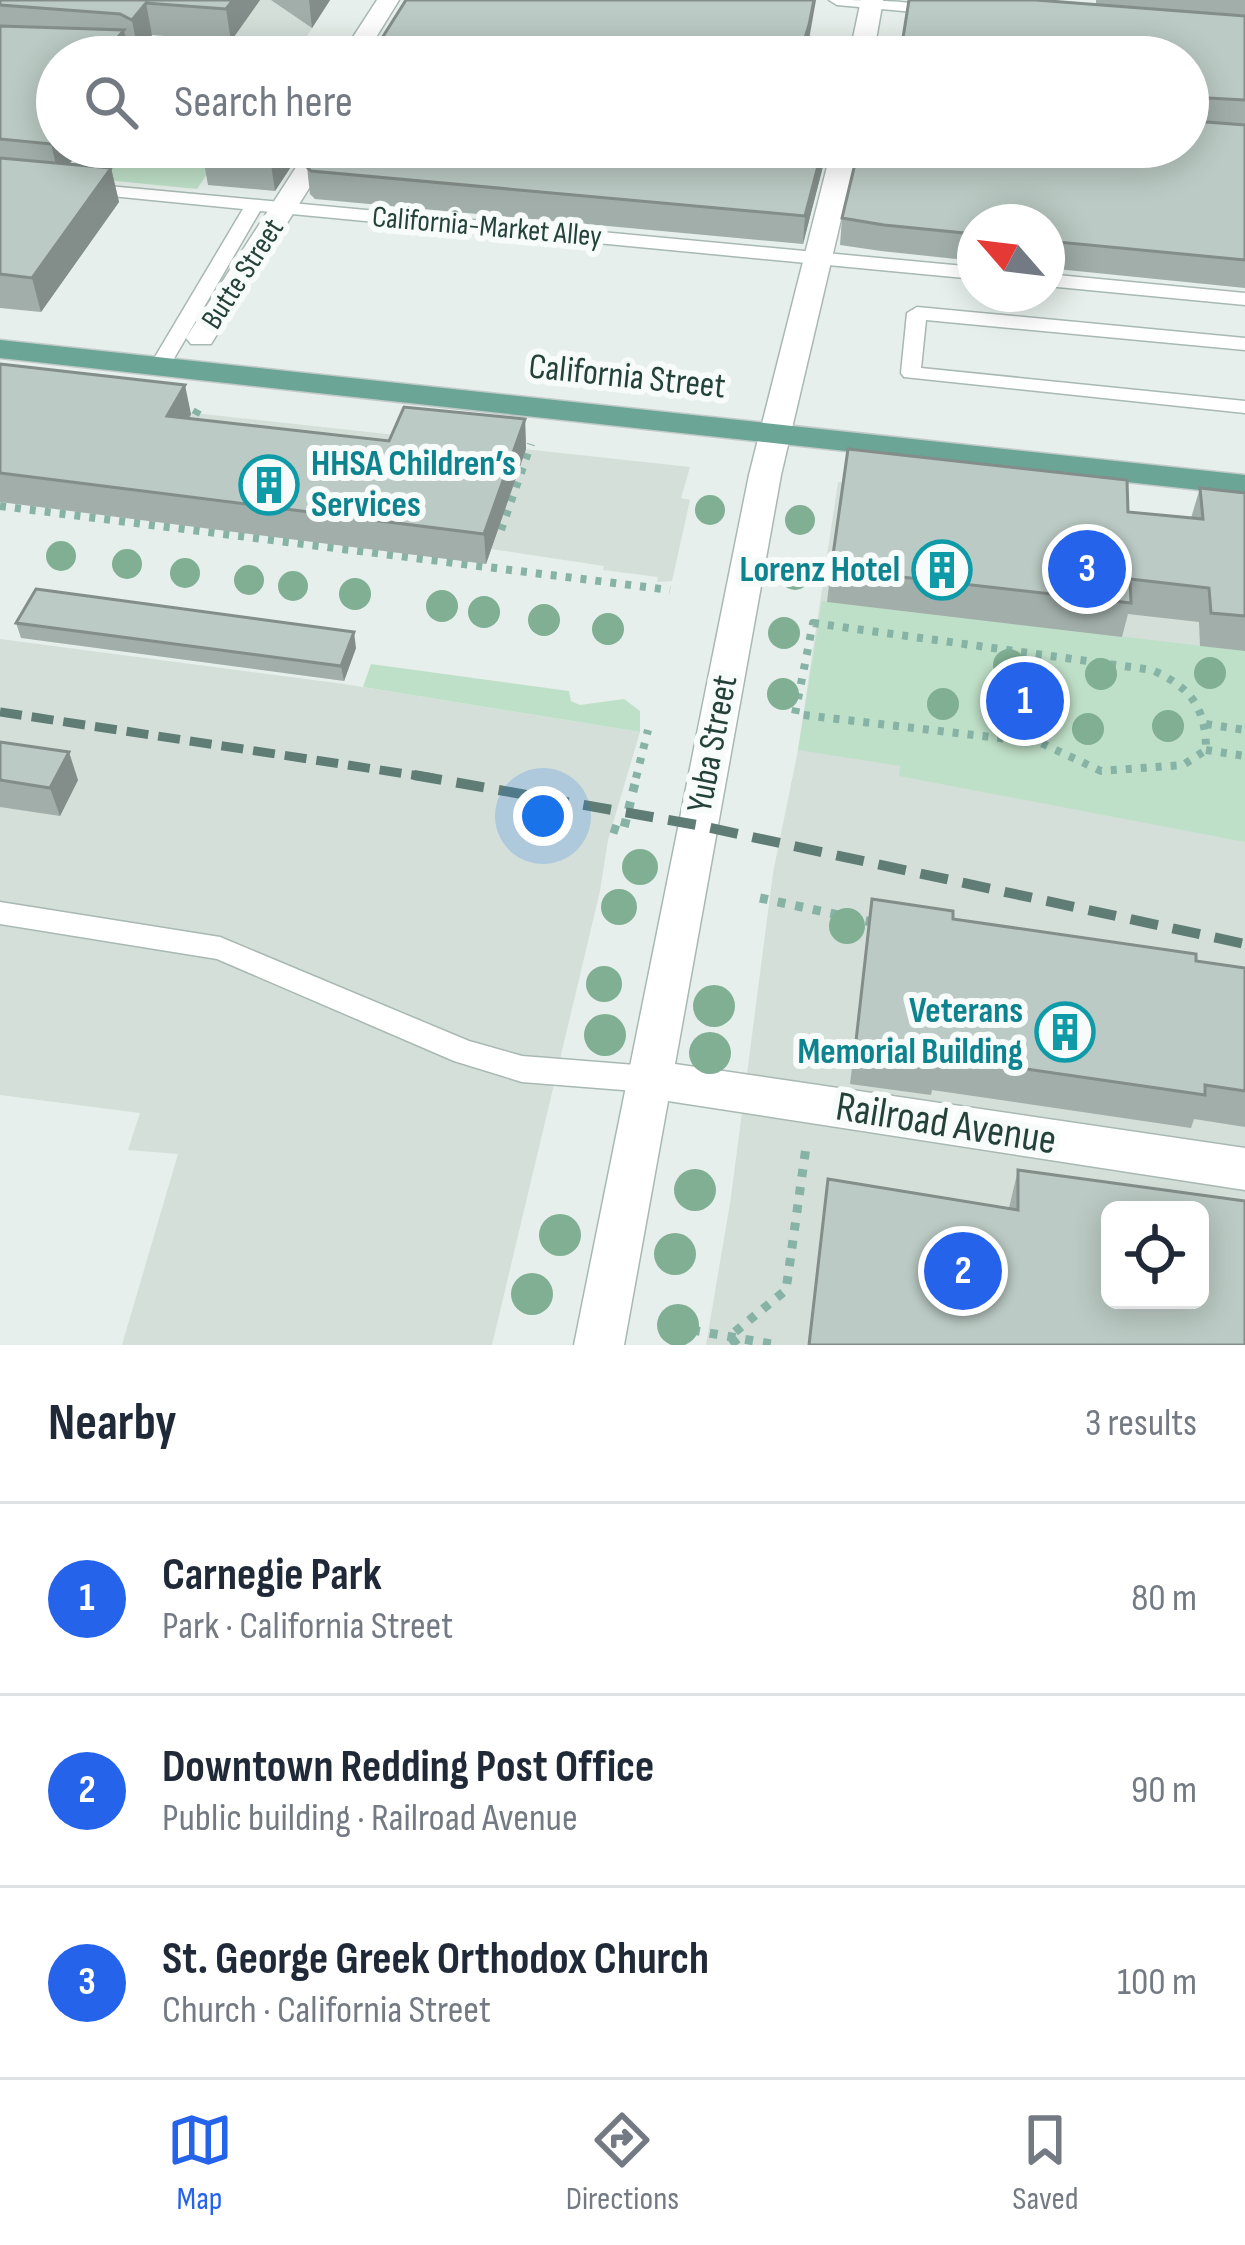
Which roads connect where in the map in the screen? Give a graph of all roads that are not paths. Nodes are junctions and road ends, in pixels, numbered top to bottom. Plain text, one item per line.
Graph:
1 (388, 0) edge
2 (837, 0) edge
3 (871, 1) edge
4 (964, 11) edge
5 (365, 36) edge
6 (865, 36) edge
7 (309, 168) edge
8 (841, 168) edge
9 (59, 186) edge
10 (254, 206) junction
11 (285, 208) junction
12 (823, 259) junction
13 (957, 271) edge
14 (1065, 282) edge
15 (1245, 299) edge
16 (201, 338) dead end
17 (1245, 344) edge
18 (0, 349) edge
19 (159, 367) junction
20 (1245, 406) edge
21 (775, 431) junction
22 (1245, 485) edge
23 (0, 913) edge
24 (648, 1079) junction
25 (1245, 1169) edge
26 (598, 1345) edge

1 - 5 street
2 - 3 lane
3 - 4 lane
3 - 6 street
7 - 11 street, Butte Street
8 - 12 street, Yuba Street
9 - 10 lane, California-Market Alley
10 - 11 lane, California-Market Alley
10 - 19 lane
11 - 12 lane, California-Market Alley
11 - 16 street, Butte Street
12 - 13 lane, California-Market Alley
12 - 21 street, Yuba Street
14 - 15 lane
17 - 20 lane
18 - 19 main road, California Street
19 - 21 main road, California Street
21 - 22 main road, California Street
21 - 24 street, Yuba Street
23 - 24 lane
24 - 25 street, Railroad Avenue
24 - 26 street, Yuba Street

